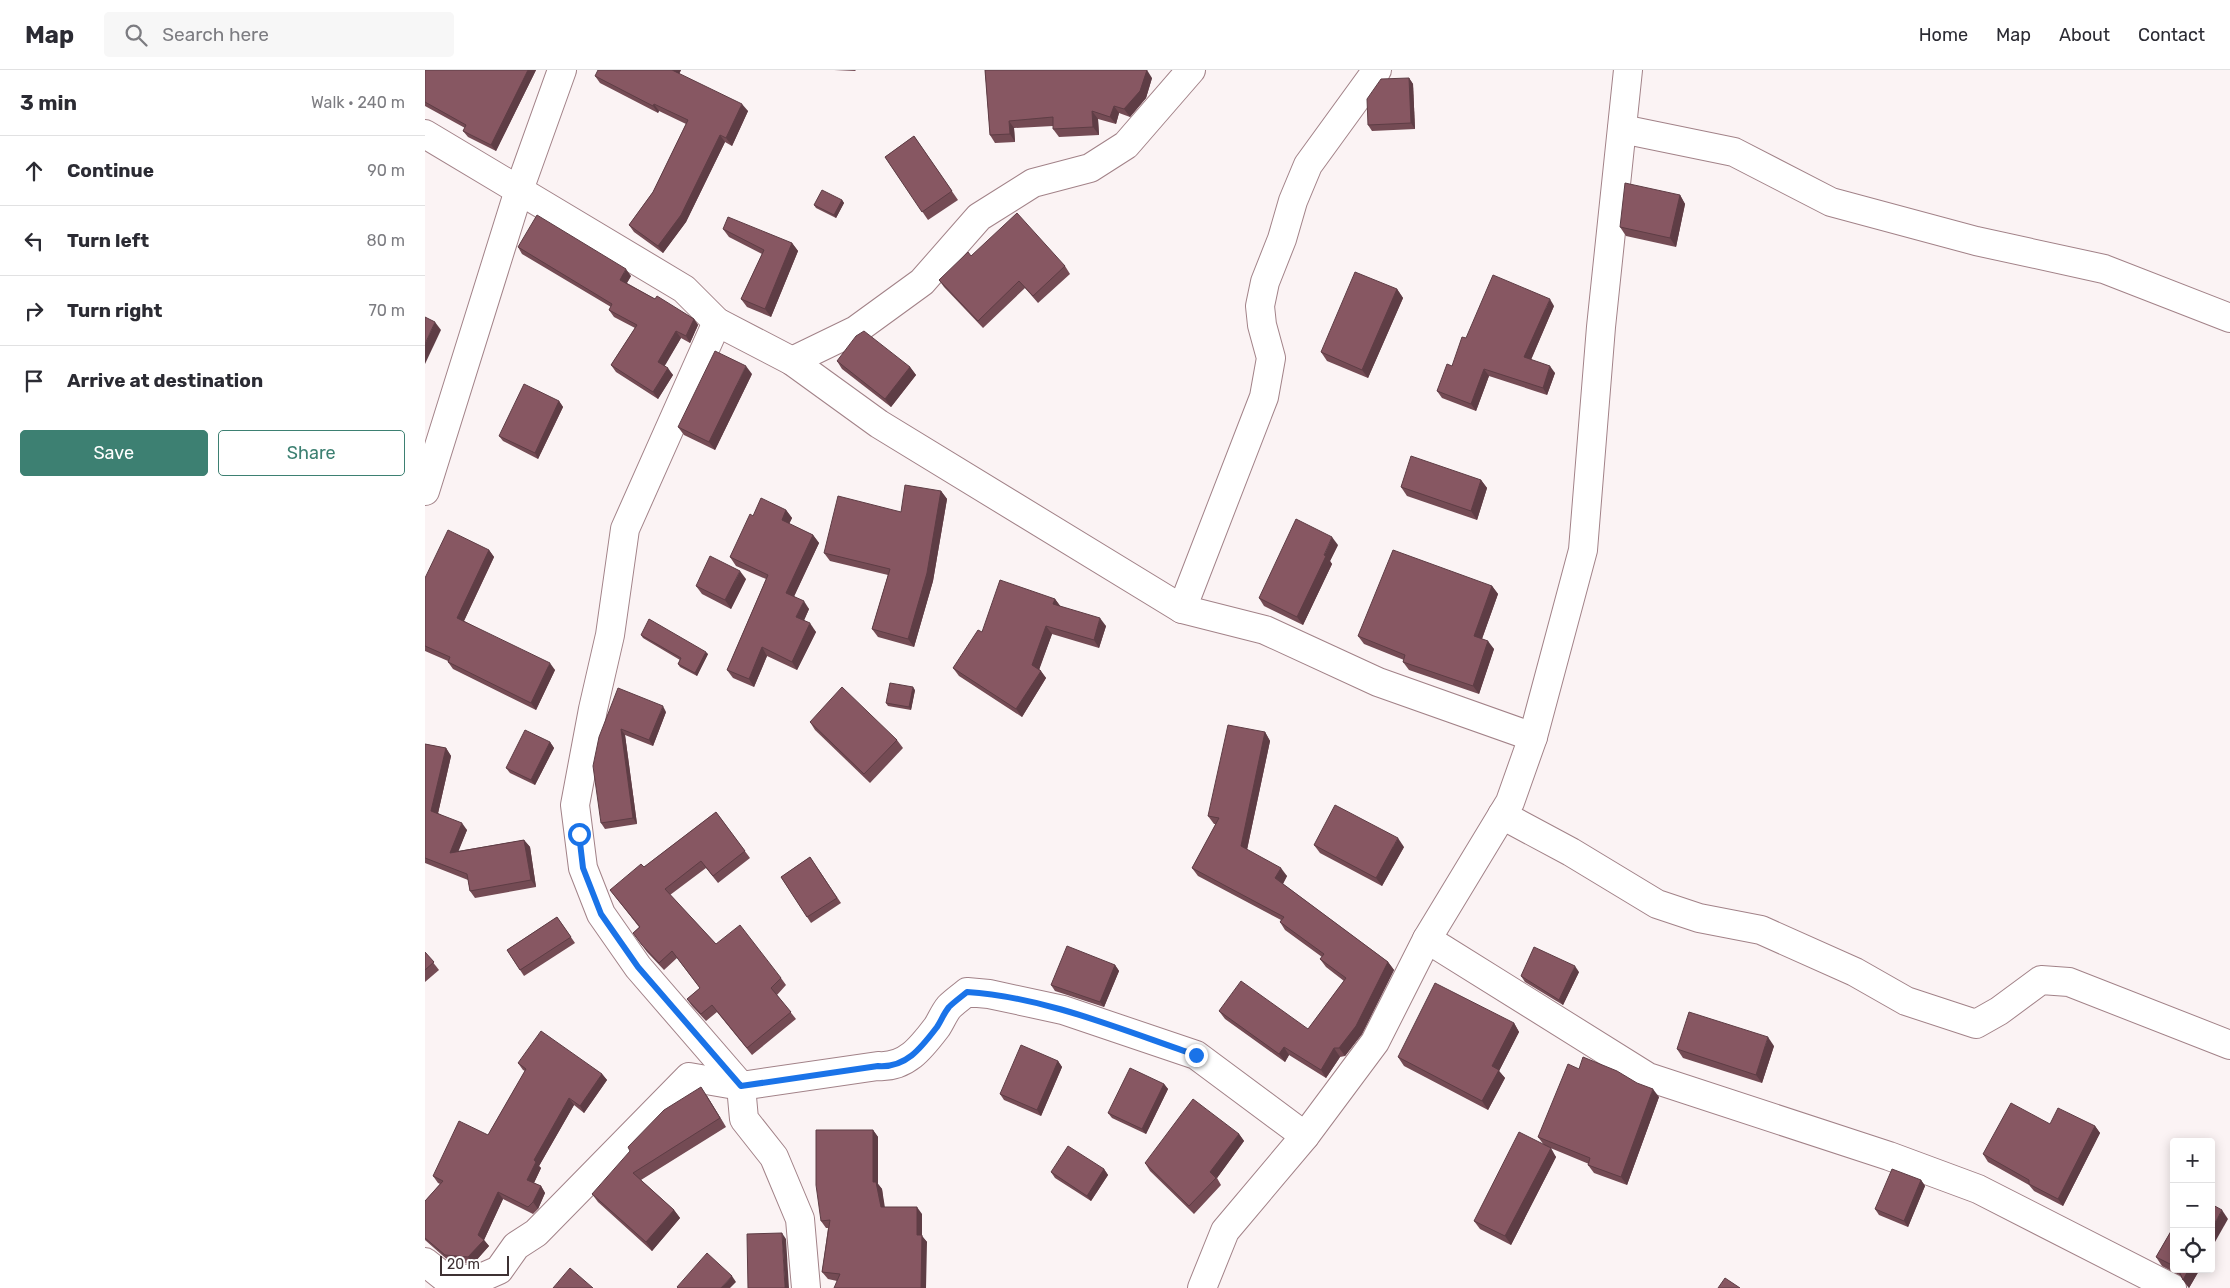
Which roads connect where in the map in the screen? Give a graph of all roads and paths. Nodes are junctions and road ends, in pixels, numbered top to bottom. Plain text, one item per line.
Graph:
1 (561, 70) edge
2 (1191, 70) edge
3 (1377, 70) edge
4 (1628, 70) edge
5 (1622, 129) junction
6 (425, 134) edge
7 (519, 190) junction
8 (2230, 318) edge
9 (717, 322) junction
10 (792, 361) junction
11 (425, 491) edge
12 (1182, 609) junction
13 (1533, 737) junction
14 (1502, 815) junction
15 (1427, 939) junction
16 (2230, 1045) edge
17 (741, 1086) junction
18 (1305, 1136) junction
19 (425, 1262) edge
20 (806, 1288) edge
21 (1202, 1288) edge
22 (2172, 1288) edge

1 - 7 street
2 - 10 street
3 - 12 street
4 - 5 street
5 - 8 street
5 - 13 street
6 - 7 street
7 - 9 street
7 - 11 street
9 - 10 street
9 - 17 street
10 - 12 street
12 - 13 street
13 - 14 street
14 - 15 street
14 - 16 street
15 - 18 street
15 - 22 street
17 - 18 street
17 - 19 street
17 - 20 street
18 - 21 street

